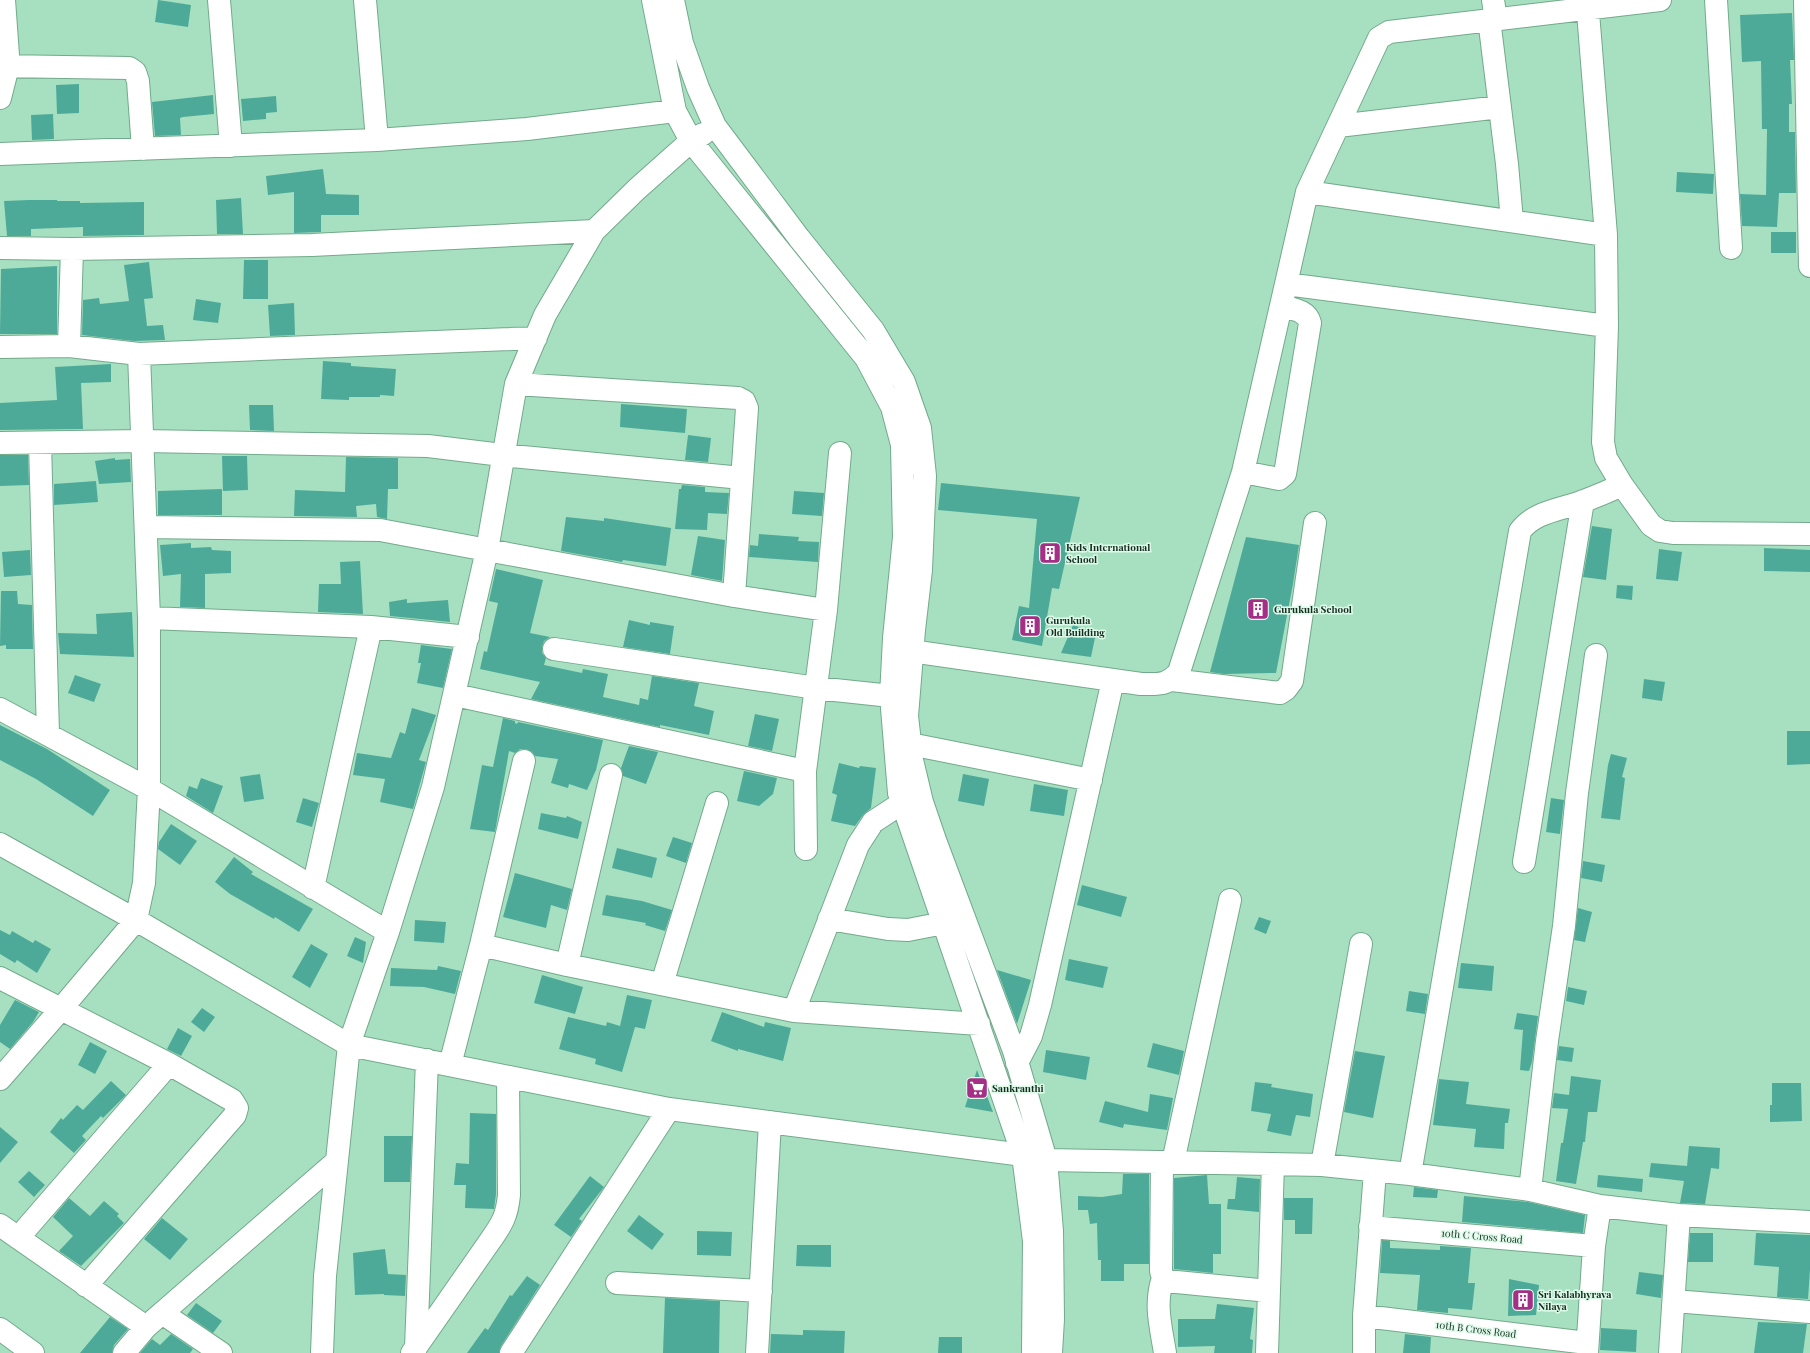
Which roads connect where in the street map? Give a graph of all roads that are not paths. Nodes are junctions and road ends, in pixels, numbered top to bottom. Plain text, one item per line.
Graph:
1 (4, 0) edge
2 (219, 0) edge
3 (365, 0) edge
4 (653, 0) edge
5 (673, 0) edge
6 (1660, 0) edge
7 (1716, 0) edge
8 (1805, 0) edge
9 (1587, 5) edge
10 (1492, 13) edge
11 (4, 66) edge
12 (0, 98) edge
13 (1500, 107) junction
14 (675, 111) junction
15 (715, 126) junction
16 (1338, 126) junction
17 (377, 140) junction
18 (691, 142) junction
19 (231, 146) junction
20 (143, 149) junction
21 (0, 154) edge
22 (1307, 192) junction
23 (1512, 221) junction
24 (594, 231) junction
25 (1606, 235) junction
26 (0, 248) edge
27 (1731, 248) dead end
28 (72, 249) junction
29 (1810, 266) edge
30 (1286, 284) junction
31 (1281, 306) junction
32 (1607, 326) junction
33 (536, 338) junction
34 (0, 346) edge
35 (69, 346) junction
36 (139, 354) junction
37 (516, 384) junction
38 (143, 441) junction
39 (40, 442) junction
40 (0, 443) edge
41 (840, 453) dead end
42 (502, 455) junction
43 (1243, 472) junction
44 (742, 478) junction
45 (1622, 485) junction
46 (1583, 501) junction
47 (1315, 523) dead end
48 (146, 527) junction
49 (1810, 534) edge
50 (487, 550) junction
51 (734, 596) junction
52 (826, 610) junction
53 (149, 618) junction
54 (371, 627) junction
55 (468, 636) junction
56 (554, 649) dead end
57 (903, 650) junction
58 (1596, 655) dead end
59 (1113, 680) junction
60 (1172, 680) junction
61 (816, 688) junction
62 (455, 695) junction
63 (891, 696) junction
64 (0, 709) edge
65 (48, 734) junction
66 (910, 744) junction
67 (524, 761) dead end
68 (805, 771) junction
69 (612, 775) dead end
70 (1091, 780) junction
71 (149, 789) junction
72 (717, 803) dead end
73 (902, 803) junction
74 (0, 844) edge
75 (806, 849) dead end
76 (1524, 862) dead end
77 (313, 888) junction
78 (1230, 900) dead end
79 (829, 919) junction
80 (136, 920) junction
81 (944, 923) junction
82 (388, 932) junction
83 (1361, 944) dead end
84 (481, 945) junction
85 (567, 965) junction
86 (0, 978) edge
87 (662, 984) junction
88 (61, 1009) junction
89 (794, 1011) junction
90 (979, 1024) junction
91 (349, 1045) junction
92 (427, 1060) junction
93 (1017, 1063) junction
94 (169, 1064) junction
95 (450, 1065) junction
96 (508, 1077) junction
97 (0, 1079) edge
98 (670, 1109) junction
99 (770, 1122) junction
100 (1023, 1155) junction
101 (1046, 1160) junction
102 (337, 1161) junction
103 (1168, 1162) junction
104 (1273, 1164) junction
105 (1322, 1165) junction
106 (1375, 1171) junction
107 (1410, 1174) junction
108 (1530, 1190) junction
109 (1600, 1206) junction
110 (1679, 1215) junction
111 (1810, 1222) edge
112 (0, 1225) edge
113 (1370, 1226) junction
114 (18, 1238) junction
115 (1594, 1246) junction
116 (1163, 1278) junction
117 (617, 1283) dead end
118 (86, 1286) junction
119 (761, 1291) junction
120 (1269, 1291) junction
121 (1674, 1301) junction
122 (1810, 1312) edge
123 (1364, 1316) junction
124 (154, 1320) junction
125 (0, 1330) edge
126 (1587, 1348) edge
127 (414, 1351) edge
128 (33, 1353) edge
129 (124, 1353) edge
130 (221, 1353) edge
131 (322, 1353) edge
132 (511, 1353) edge
133 (757, 1353) edge
134 (1033, 1353) edge
135 (1051, 1353) edge
136 (1165, 1353) edge
137 (1267, 1353) edge
138 (1364, 1353) edge
139 (1670, 1353) edge

1 - 11 street
2 - 19 street
3 - 17 street
4 - 14 street
5 - 15 street
6 - 9 street
7 - 27 street
8 - 29 street
9 - 10 street
9 - 25 street
10 - 13 street
10 - 16 street
11 - 12 street
11 - 20 street
13 - 16 street
13 - 23 street
14 - 17 street
14 - 18 street
15 - 18 street
15 - 57 street
16 - 22 street
17 - 19 street
18 - 24 street
18 - 57 street
19 - 20 street
20 - 21 street
22 - 23 street
22 - 30 street
23 - 25 street
24 - 28 street
24 - 33 street
25 - 32 street
26 - 28 street
28 - 35 street
30 - 31 street
30 - 32 street
31 - 43 street
31 - 43 street
32 - 45 street
33 - 36 street
33 - 37 street
34 - 35 street
35 - 36 street
36 - 38 street
37 - 42 street
37 - 44 street
38 - 39 street
38 - 42 street
38 - 48 street
39 - 40 street
39 - 65 street
41 - 52 street
42 - 44 street
42 - 50 street
43 - 60 street
44 - 51 street
45 - 46 street
45 - 49 street
46 - 76 street
46 - 107 street
47 - 60 street
48 - 50 street
48 - 53 street
50 - 51 street
50 - 55 street
51 - 52 street
52 - 61 street
53 - 54 street
53 - 71 street
54 - 55 street
54 - 77 street
55 - 62 street
56 - 61 street
57 - 59 street
57 - 63 street
57 - 66 street
58 - 108 street
59 - 60 street
59 - 70 street
61 - 63 street
61 - 68 street
62 - 68 street
62 - 82 street
63 - 73 street
64 - 65 street
65 - 71 street
66 - 70 street
66 - 93 street
67 - 84 street
68 - 75 street
69 - 85 street
70 - 93 street
71 - 77 street
71 - 80 street
72 - 87 street
73 - 79 street
73 - 81 street
74 - 80 street
77 - 82 street
78 - 103 street
79 - 81 street
79 - 89 street
80 - 88 street
80 - 91 street
81 - 90 street
82 - 91 street
83 - 105 street
84 - 85 street
84 - 95 street
85 - 87 street
86 - 88 street
87 - 89 street
88 - 94 street
88 - 97 street
89 - 90 street
90 - 100 street
91 - 92 street
91 - 102 street
92 - 95 street
92 - 127 street
93 - 101 street
94 - 114 street
94 - 118 street
95 - 96 street
96 - 98 street
96 - 127 street
98 - 99 street
98 - 132 street
99 - 100 street
99 - 119 street
100 - 101 street
100 - 134 street
101 - 103 street
101 - 135 street
102 - 124 street
102 - 131 street
103 - 104 street
103 - 116 street
104 - 105 street
104 - 120 street
105 - 106 street
106 - 107 street
106 - 113 street
107 - 108 street
108 - 109 street
109 - 110 street
109 - 115 street
110 - 111 street
110 - 121 street
112 - 114 street
113 - 115 street, 10th C Cross Road
113 - 123 street
114 - 118 street
115 - 126 street
116 - 120 street
116 - 136 street
117 - 119 street
118 - 124 street
119 - 133 street
120 - 137 street
121 - 122 street
121 - 139 street
123 - 126 street, 10th B Cross Road
123 - 138 street
124 - 129 street
124 - 130 street
125 - 128 street

